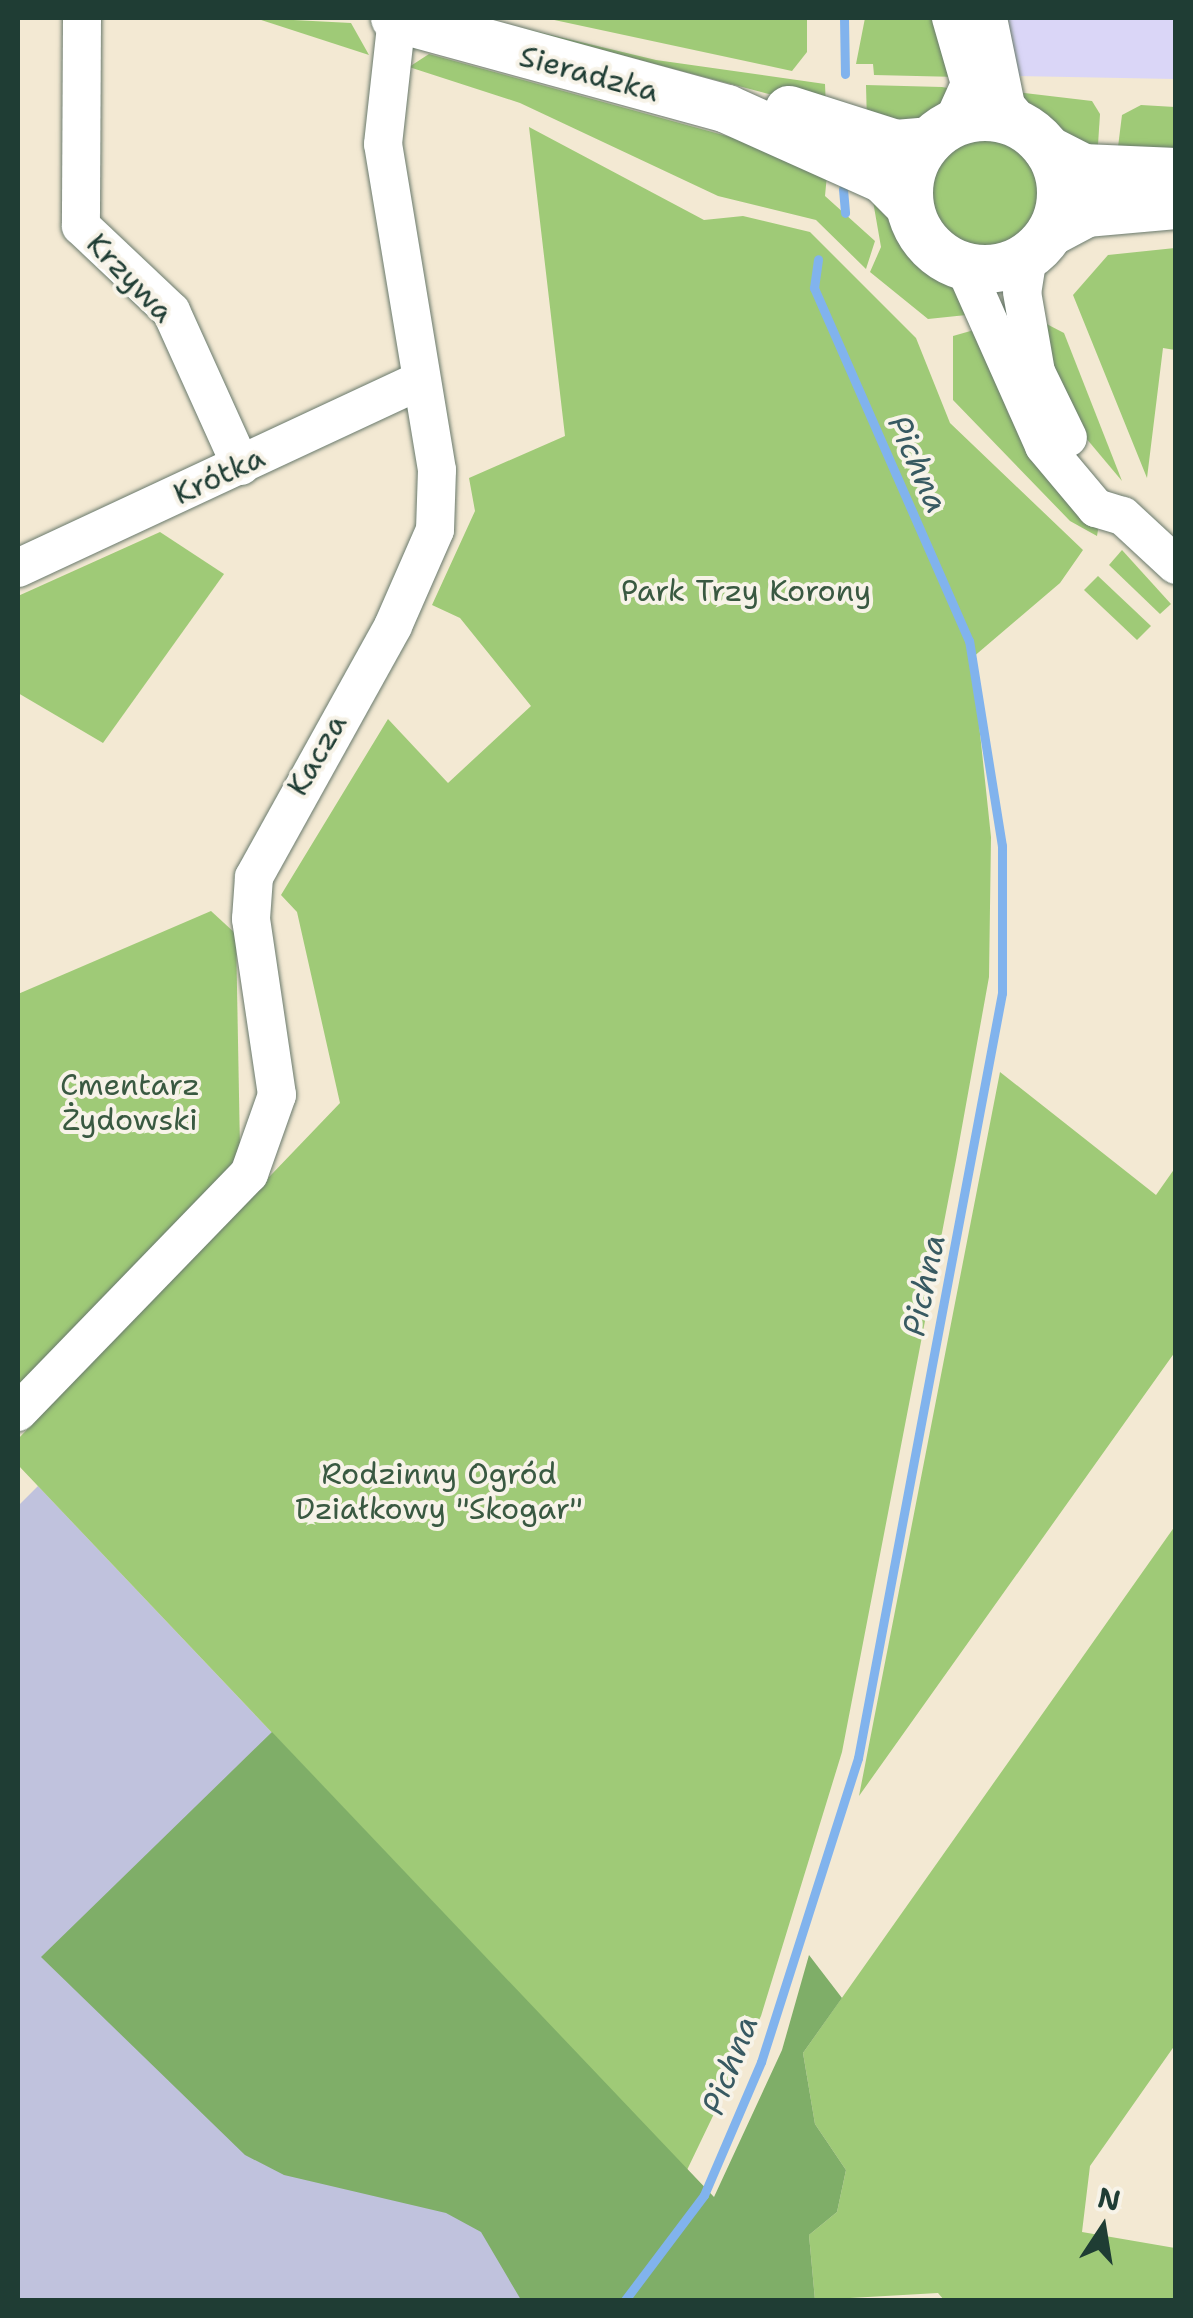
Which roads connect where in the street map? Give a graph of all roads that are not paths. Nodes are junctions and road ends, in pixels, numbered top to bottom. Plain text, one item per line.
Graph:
1 (82, 18) edge
2 (396, 18) edge
3 (951, 18) edge
4 (988, 18) edge
5 (727, 109) junction
6 (940, 132) junction
7 (1036, 138) junction
8 (1176, 172) edge
9 (909, 204) junction
10 (1176, 205) edge
11 (1040, 244) junction
12 (964, 266) junction
13 (420, 380) junction
14 (241, 466) junction
15 (1123, 516) junction
16 (1176, 565) edge
17 (18, 568) edge
18 (18, 1412) edge

1 - 14 street, Krzywa
2 - 5 main road, Sieradzka
2 - 13 street, Kacza
3 - 6 street
4 - 7 street
5 - 6 main road, Sieradzka
5 - 9 main road, Sieradzka
6 - 7 main road
6 - 9 main road
7 - 8 main road
7 - 11 main road
9 - 12 main road
10 - 11 main road
11 - 12 main road
11 - 15 street
12 - 15 street
13 - 14 street, Krótka
13 - 18 street, Kacza
14 - 17 street, Krótka
15 - 16 street

